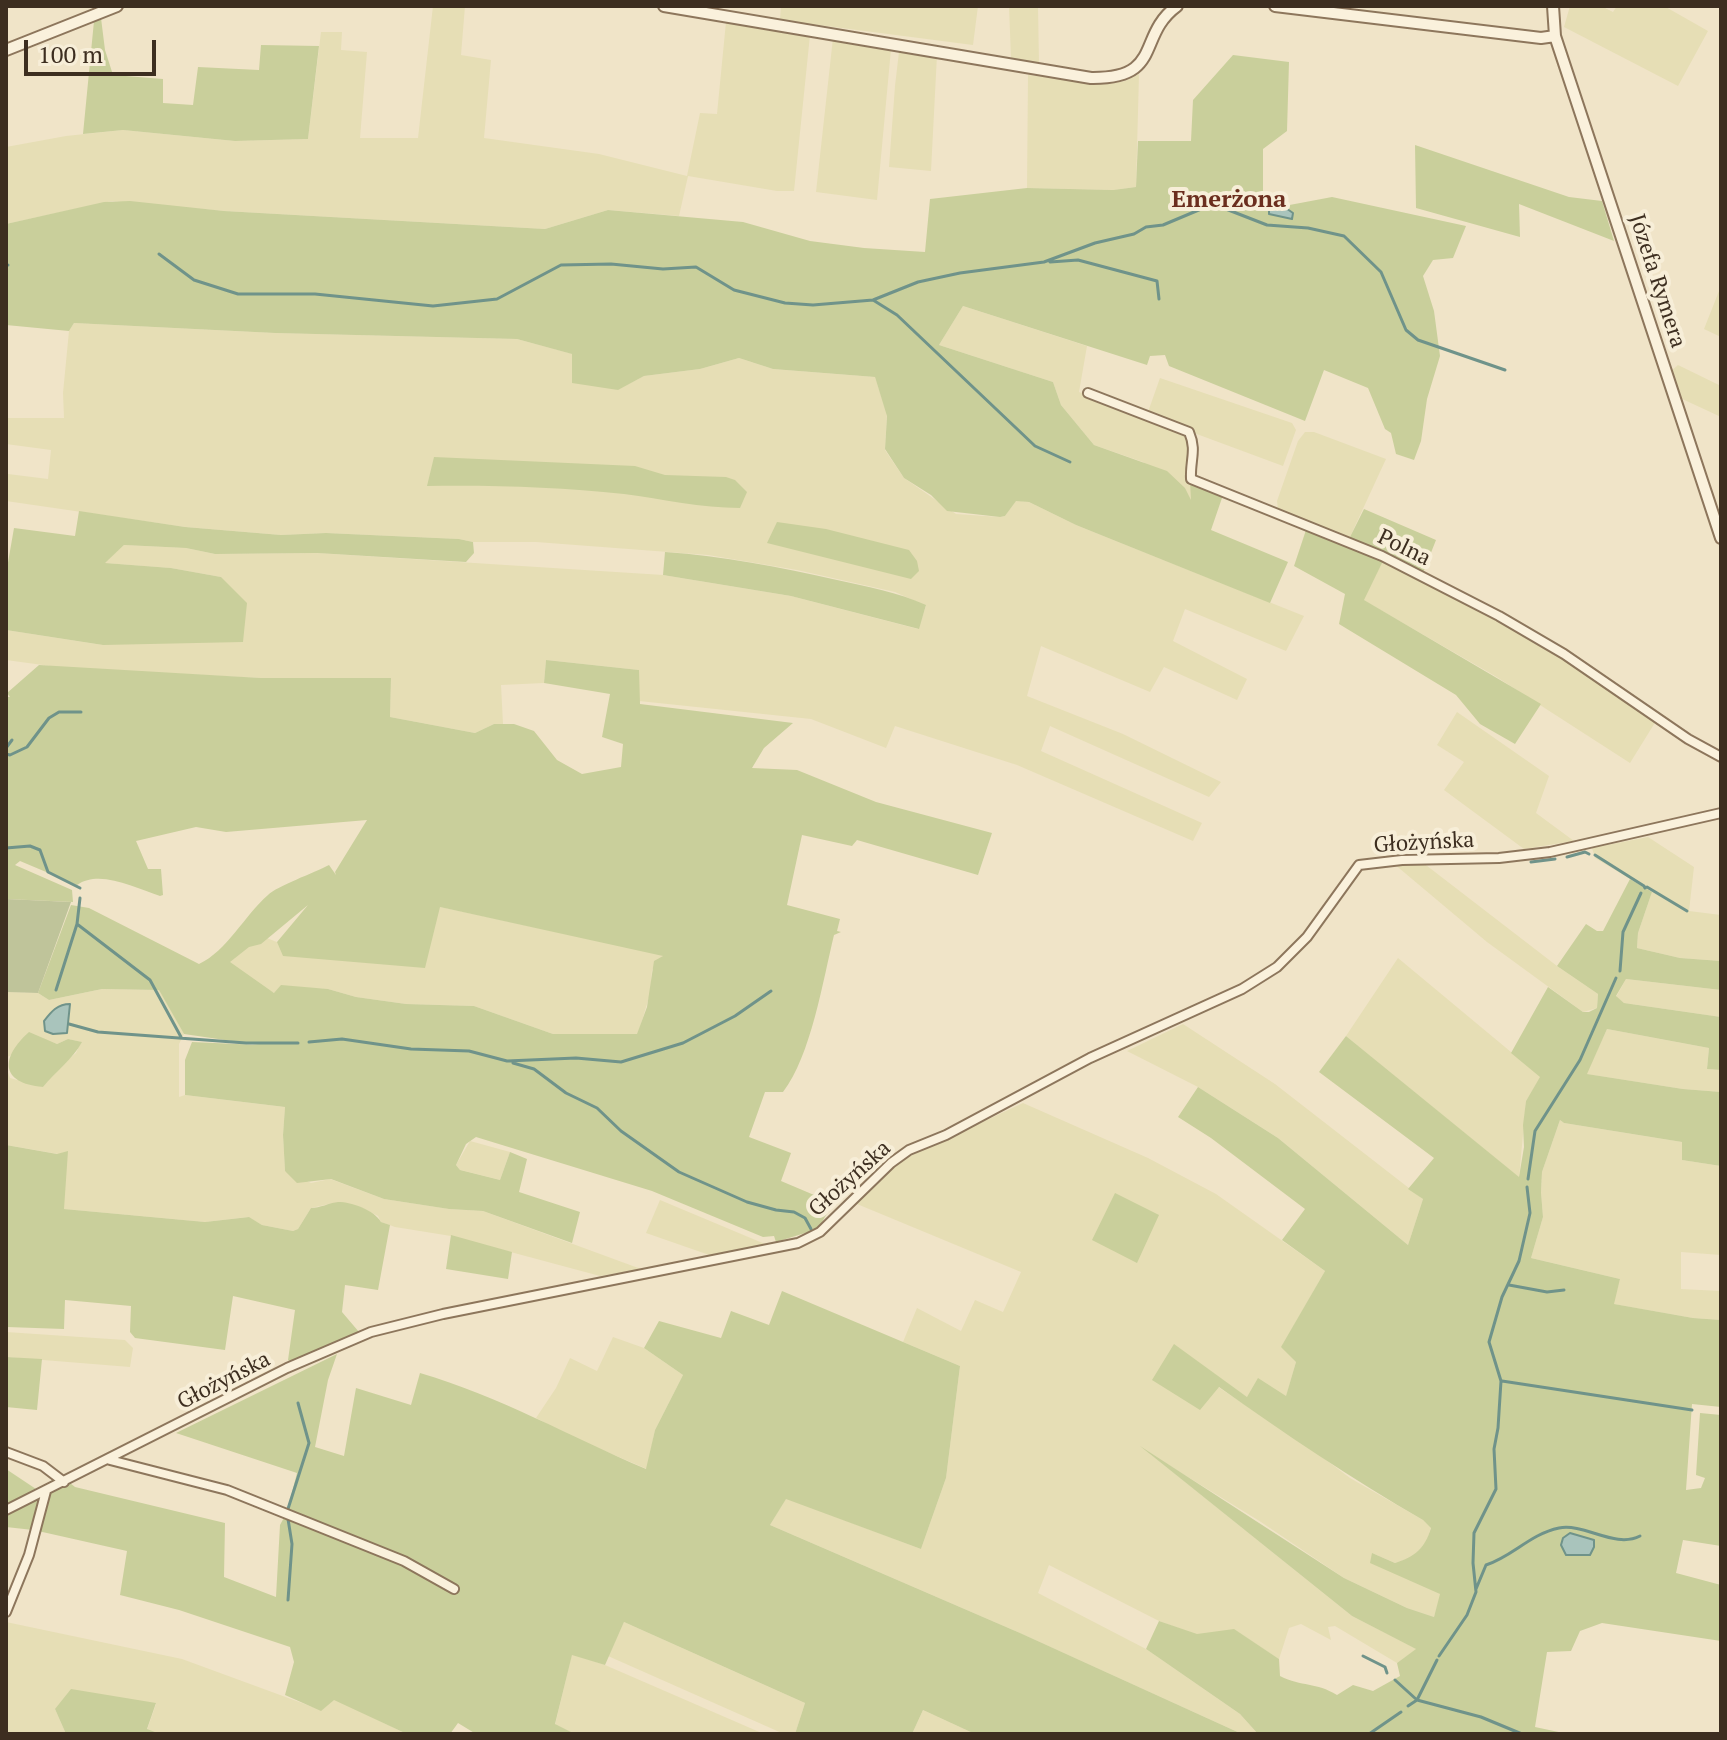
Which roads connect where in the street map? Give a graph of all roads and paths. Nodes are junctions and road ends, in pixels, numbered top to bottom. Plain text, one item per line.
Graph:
1 (117, 6) edge
2 (664, 6) edge
3 (1177, 6) edge
4 (1275, 6) edge
5 (1553, 6) edge
6 (1555, 36) junction
7 (6, 50) edge
8 (1088, 393) dead end
9 (1721, 538) edge
10 (1721, 757) edge
11 (1721, 813) edge
12 (6, 1452) edge
13 (109, 1460) junction
14 (64, 1482) junction
15 (46, 1491) junction
16 (6, 1510) edge
17 (454, 1589) dead end
18 (6, 1612) edge

1 - 7 street
2 - 3 street
4 - 6 street
5 - 6 street, Józefa Rymera
6 - 9 street, Józefa Rymera
8 - 10 street, Polna
11 - 13 street, Głożyńska
12 - 14 street
13 - 14 street, Głożyńska
13 - 17 street
14 - 15 street, Głożyńska
15 - 16 street, Głożyńska
15 - 18 street

